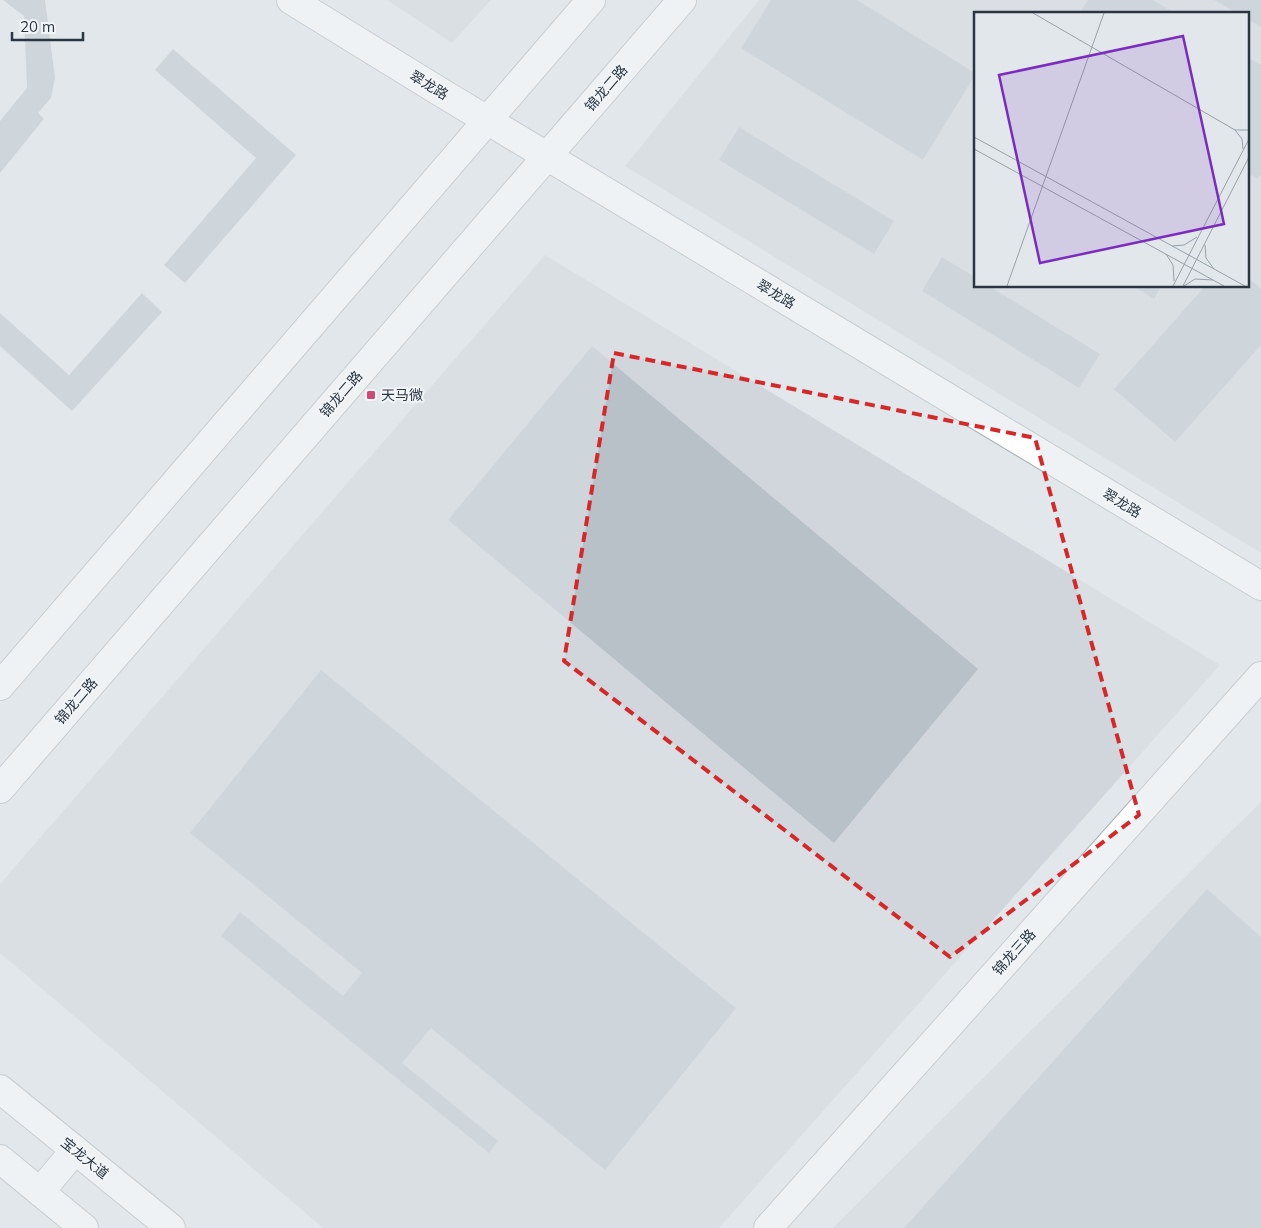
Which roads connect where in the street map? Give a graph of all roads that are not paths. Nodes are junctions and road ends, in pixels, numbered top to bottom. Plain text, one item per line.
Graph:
1 (291, 0) edge
2 (591, 0) edge
3 (682, 0) edge
4 (488, 120) junction
5 (547, 156) junction
6 (1261, 586) edge
7 (1261, 676) edge
8 (0, 686) edge
9 (0, 789) edge
10 (0, 1089) edge
11 (75, 1150) junction
12 (0, 1160) edge
13 (40, 1192) junction
14 (84, 1228) edge
15 (170, 1228) edge
16 (768, 1228) edge

1 - 4 street, 翠龙路
2 - 4 street
3 - 5 street, 锦龙二路
4 - 5 street, 翠龙路
4 - 8 street
5 - 6 street, 翠龙路
5 - 9 street, 锦龙二路
7 - 16 street, 锦龙三路
10 - 11 street, 宝龙大道
11 - 13 street
11 - 15 street, 宝龙大道
12 - 13 street
13 - 14 street

